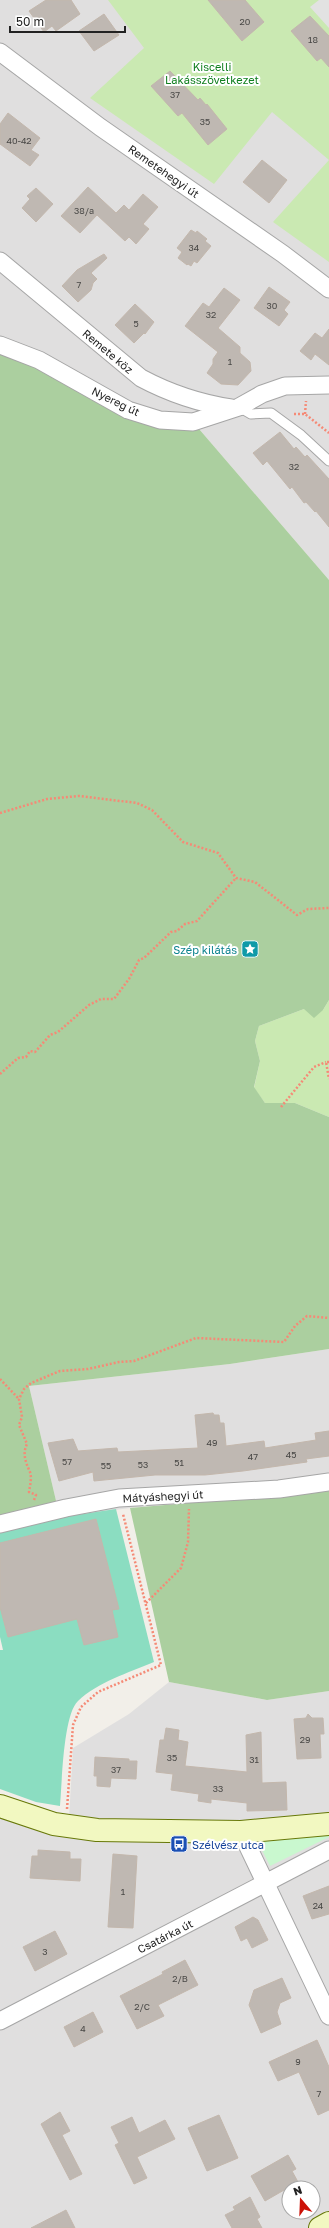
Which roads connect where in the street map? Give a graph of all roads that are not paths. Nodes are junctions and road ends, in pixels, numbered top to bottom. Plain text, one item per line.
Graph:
1 (0, 52) edge
2 (0, 260) edge
3 (329, 289) edge
4 (0, 345) edge
5 (329, 385) edge
6 (236, 408) junction
7 (329, 461) edge
8 (329, 1482) edge
9 (0, 1524) edge
10 (0, 1806) edge
11 (329, 1824) edge
12 (241, 1832) junction
13 (329, 1850) edge
14 (267, 1883) junction
15 (329, 2016) edge
16 (0, 2021) edge
17 (329, 2223) edge
18 (320, 2228) edge

1 - 3 street, Remetehegyi út
2 - 6 street, Remete köz
4 - 6 street, Nyereg út
5 - 6 street, Nyereg út
6 - 7 lane
8 - 9 street, Mátyáshegyi út
10 - 12 street
11 - 12 street
12 - 14 street
13 - 14 street, Csatárka út
14 - 15 street
14 - 16 street, Csatárka út
17 - 18 street

